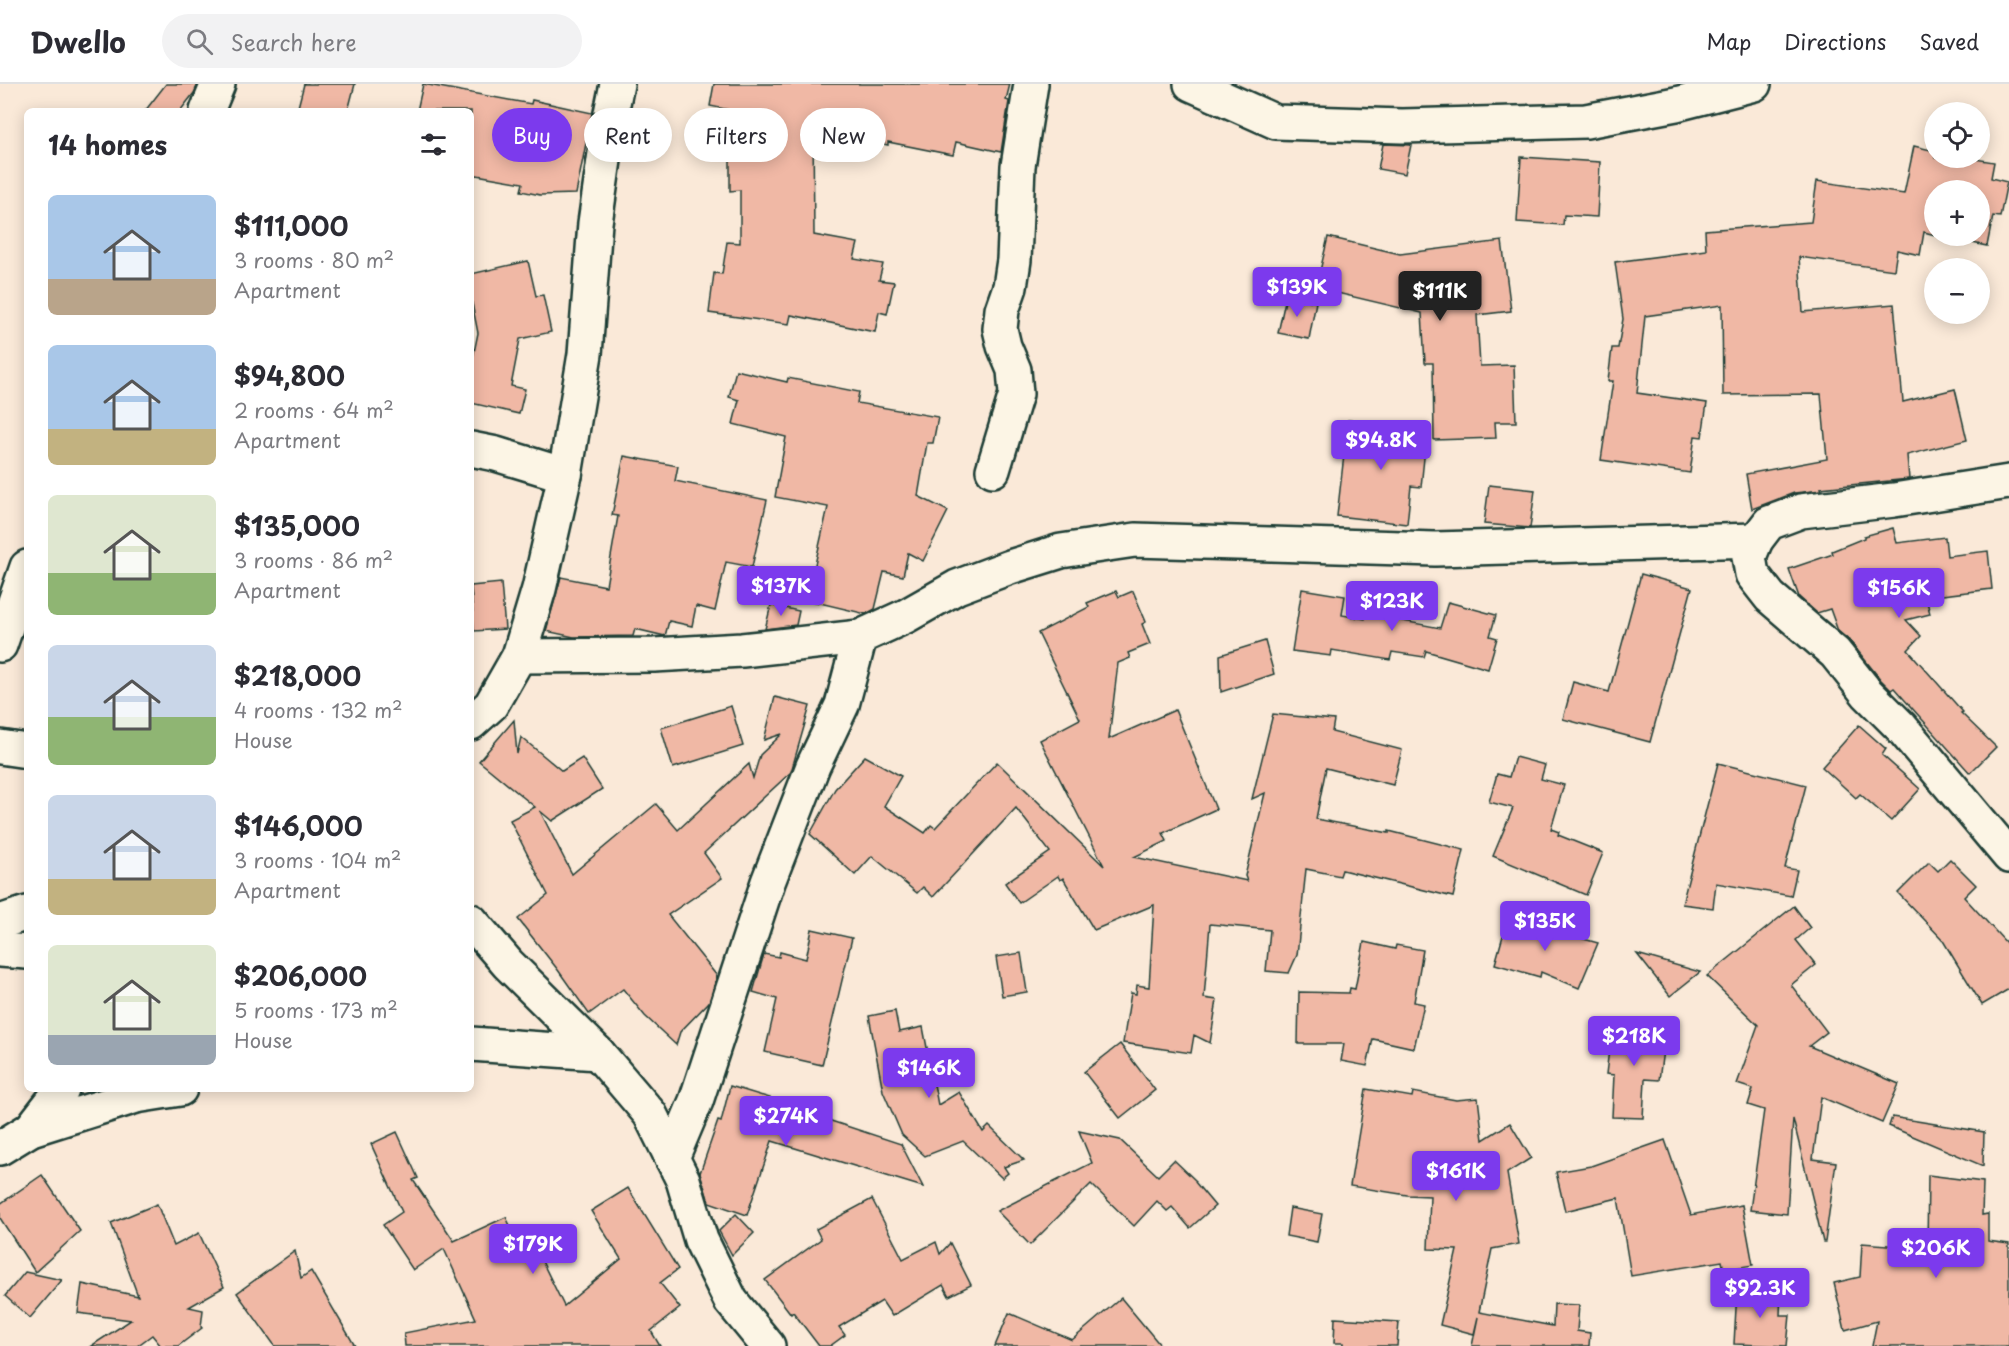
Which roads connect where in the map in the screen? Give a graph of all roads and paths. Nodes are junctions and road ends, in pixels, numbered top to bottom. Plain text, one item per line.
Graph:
1 (218, 84) edge
2 (617, 84) edge
3 (1031, 84) edge
4 (1191, 84) edge
5 (1644, 84) edge
6 (1754, 84) edge
7 (1676, 105) junction
8 (208, 108) edge
9 (474, 450) edge
10 (993, 470) dead end
11 (565, 475) junction
12 (2009, 482) edge
13 (1756, 540) junction
14 (24, 576) edge
15 (860, 637) junction
16 (0, 645) edge
17 (519, 656) junction
18 (474, 720) edge
19 (0, 747) edge
20 (24, 751) edge
21 (2009, 856) edge
22 (24, 914) edge
23 (0, 922) edge
24 (474, 924) edge
25 (0, 950) edge
26 (24, 952) edge
27 (474, 1044) edge
28 (597, 1053) junction
29 (60, 1092) edge
30 (161, 1092) edge
31 (31, 1129) junction
32 (0, 1149) edge
33 (672, 1158) junction
34 (768, 1346) edge

1 - 8 street
2 - 11 street
3 - 10 street
4 - 7 street
5 - 7 street
6 - 7 street
9 - 11 street
11 - 17 street
12 - 13 street
13 - 15 street
13 - 21 street
14 - 16 street
15 - 17 street
15 - 33 street
17 - 18 street
19 - 20 street
22 - 23 street
24 - 28 street
25 - 26 street
27 - 28 street
28 - 33 street
29 - 31 street
30 - 31 street
31 - 32 street
33 - 34 street

